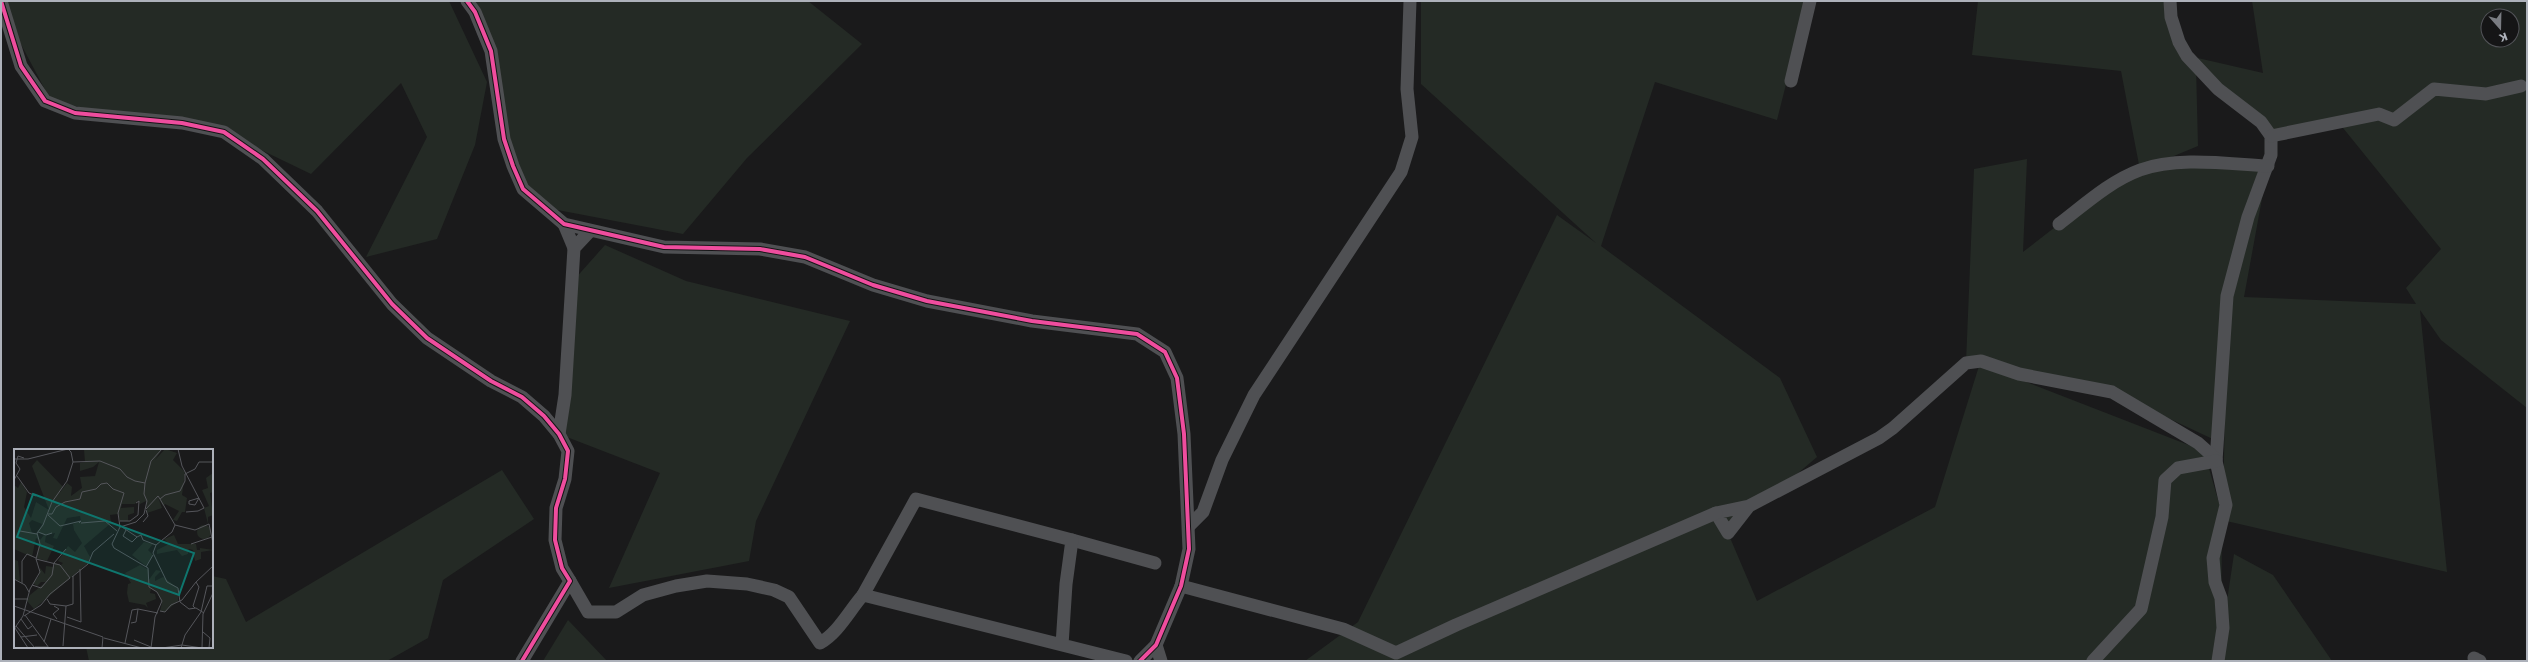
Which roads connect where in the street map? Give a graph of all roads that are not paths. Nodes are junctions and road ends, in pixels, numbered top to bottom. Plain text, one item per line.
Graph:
1 (1, 1) edge
2 (467, 1) edge
3 (1410, 1) edge
4 (1810, 1) edge
5 (2170, 1) edge
6 (1791, 81) dead end
7 (2521, 86) dead end
8 (2271, 136) junction
9 (2268, 166) junction
10 (564, 224) junction
11 (2059, 224) dead end
12 (590, 232) junction
13 (574, 248) junction
14 (559, 434) junction
15 (2216, 460) junction
16 (1749, 506) junction
17 (1716, 513) junction
18 (1190, 525) junction
19 (1072, 540) junction
20 (1155, 563) dead end
21 (570, 581) junction
22 (1181, 586) junction
23 (863, 595) junction
24 (1062, 645) junction
25 (1156, 645) junction
26 (522, 661) edge
27 (1126, 661) edge
28 (1140, 661) edge
29 (1161, 661) edge
30 (2093, 661) edge
31 (2218, 661) edge

1 - 14 street
2 - 10 street
3 - 18 street
4 - 6 street
5 - 8 street
7 - 8 street
8 - 9 street
9 - 11 street
9 - 15 street
10 - 12 street
10 - 13 street
12 - 13 street
12 - 18 street
13 - 14 street
14 - 21 street
15 - 16 street
15 - 30 street
15 - 31 street
16 - 17 street
16 - 17 street
17 - 22 street
18 - 22 street
19 - 20 street
19 - 23 street
19 - 24 street
21 - 23 street
21 - 26 street
22 - 25 street
23 - 24 street
24 - 27 street
25 - 28 street
25 - 29 street

